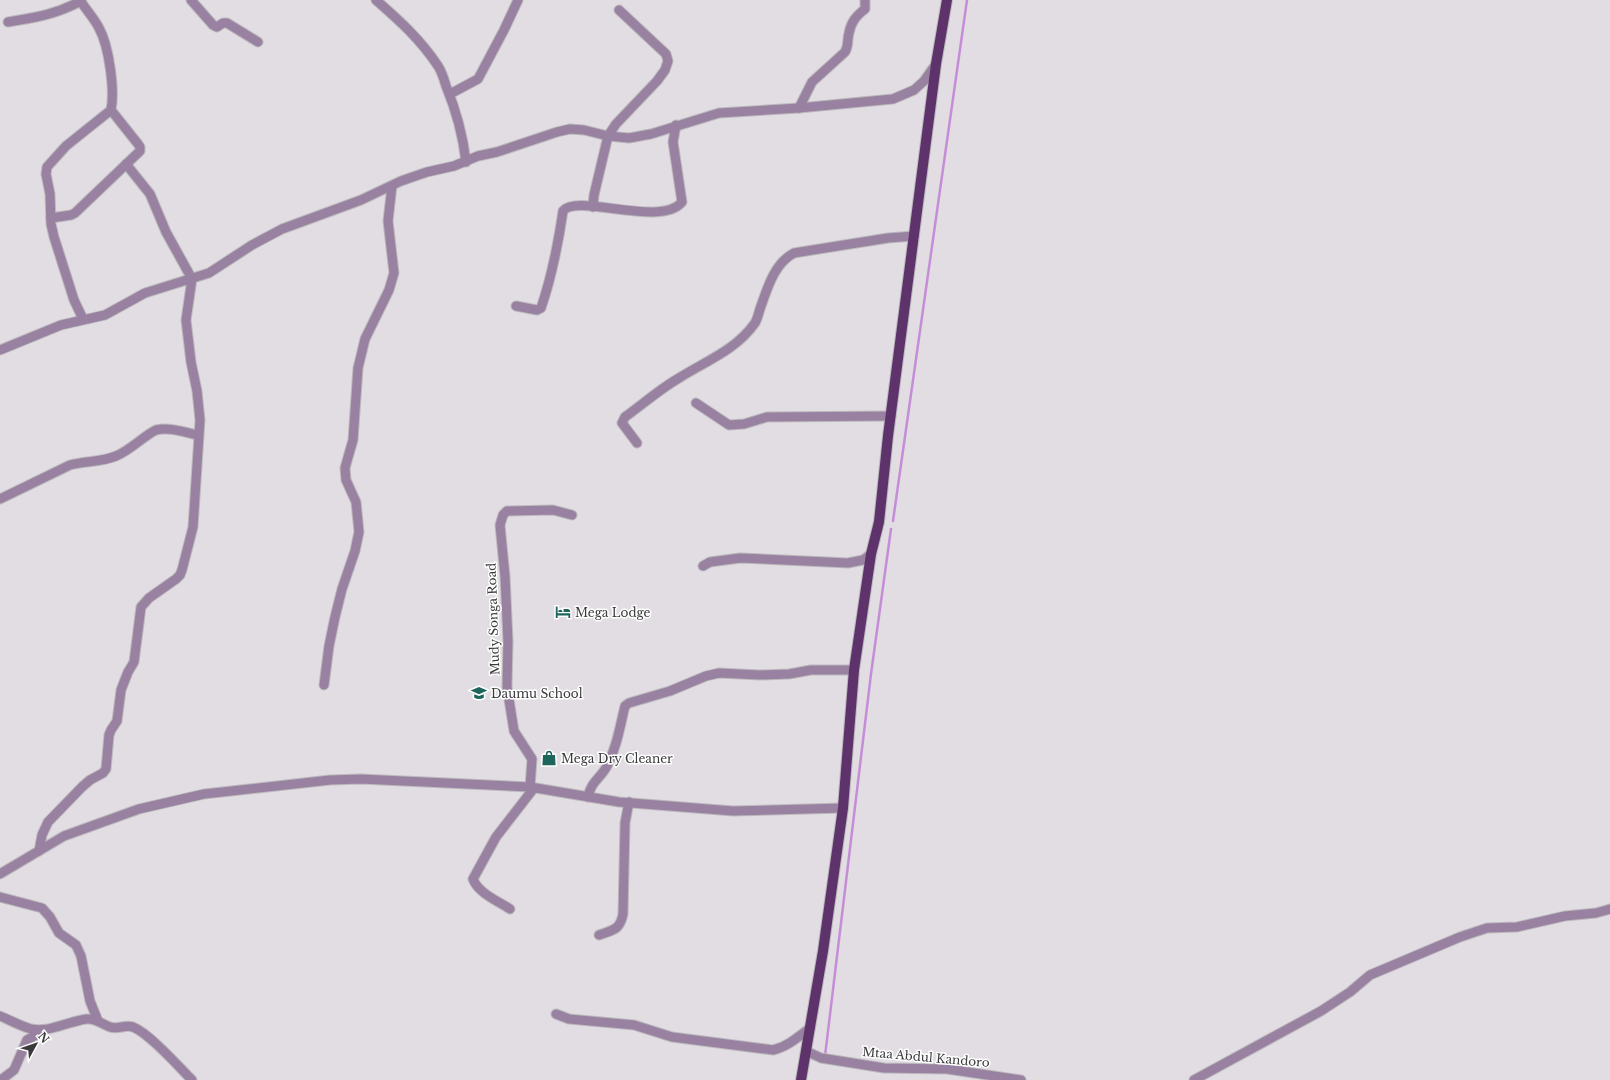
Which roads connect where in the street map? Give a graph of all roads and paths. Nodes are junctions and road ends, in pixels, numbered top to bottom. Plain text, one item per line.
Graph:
1 (191, 0) edge
2 (376, 0) edge
3 (518, 0) edge
4 (865, 0) edge
5 (947, 0) edge
6 (80, 1) edge
7 (619, 10) dead end
8 (8, 22) dead end
9 (258, 42) dead end
10 (936, 64) junction
11 (450, 94) junction
12 (799, 108) junction
13 (111, 110) junction
14 (676, 125) junction
15 (608, 136) junction
16 (464, 140) junction
17 (478, 156) junction
18 (466, 162) junction
19 (126, 164) junction
20 (392, 186) junction
21 (593, 207) junction
22 (51, 218) junction
23 (914, 236) junction
24 (192, 279) junction
25 (516, 306) dead end
26 (83, 319) junction
27 (0, 350) edge
28 (696, 403) dead end
29 (891, 416) junction
30 (198, 435) junction
31 (636, 443) dead end
32 (0, 498) edge
33 (572, 515) dead end
34 (872, 554) junction
35 (703, 566) dead end
36 (854, 670) junction
37 (324, 685) dead end
38 (532, 788) junction
39 (588, 797) junction
40 (629, 802) junction
41 (843, 808) junction
42 (39, 851) junction
43 (0, 874) edge
44 (0, 898) edge
45 (510, 909) dead end
46 (1610, 909) edge
47 (599, 935) dead end
48 (556, 1014) dead end
49 (0, 1016) edge
50 (98, 1021) junction
51 (810, 1028) junction
52 (46, 1030) junction
53 (806, 1051) junction
54 (16, 1066) junction
55 (1, 1080) edge
56 (14, 1080) edge
57 (192, 1080) edge
58 (801, 1080) edge
59 (1021, 1080) edge
60 (1194, 1080) edge

1 - 9 street
2 - 11 street
3 - 11 street
4 - 12 street
5 - 10 main road
6 - 8 street
6 - 13 street
7 - 15 street
10 - 12 street
10 - 23 main road
11 - 16 street
12 - 14 street
13 - 19 street
13 - 22 street
14 - 15 street
14 - 21 street
15 - 17 street
15 - 21 street
16 - 17 street
16 - 18 street
17 - 18 street
18 - 20 street
19 - 22 street
19 - 24 street
20 - 24 street
20 - 37 street
21 - 25 street
22 - 26 street
23 - 29 main road
23 - 31 street
24 - 26 street
24 - 30 street
26 - 27 street
28 - 29 street
29 - 34 main road
30 - 32 street
30 - 42 street
33 - 38 street, Mudy Songa Road
34 - 35 street
34 - 36 main road
36 - 39 street
36 - 41 main road
38 - 39 street
38 - 42 street
38 - 45 street
39 - 40 street
40 - 41 street
40 - 47 street
41 - 51 main road
42 - 43 street
44 - 50 street
46 - 60 street
48 - 51 street
49 - 52 street
50 - 52 street
50 - 57 street
51 - 53 main road
52 - 54 street
53 - 58 main road
53 - 59 street, Mtaa Abdul Kandoro
54 - 55 street
54 - 56 street

